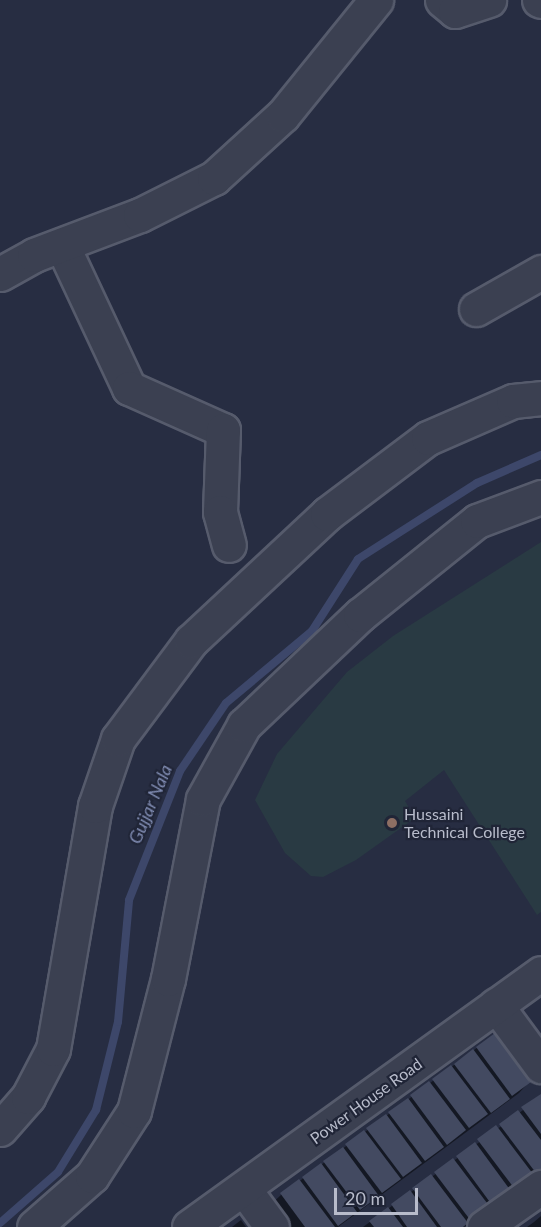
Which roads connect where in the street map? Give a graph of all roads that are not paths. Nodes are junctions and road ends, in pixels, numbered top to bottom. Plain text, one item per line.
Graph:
1 (376, 0) edge
2 (442, 0) edge
3 (489, 0) edge
4 (62, 245) junction
5 (541, 272) edge
6 (0, 274) edge
7 (476, 309) dead end
8 (541, 398) edge
9 (541, 497) edge
10 (229, 545) dead end
11 (541, 973) edge
12 (496, 1005) junction
13 (541, 1066) edge
14 (0, 1129) edge
15 (541, 1187) edge
16 (244, 1189) junction
17 (34, 1227) edge
18 (189, 1227) edge
19 (272, 1227) edge
20 (484, 1227) edge

1 - 4 street
2 - 3 street
4 - 6 street
4 - 10 street
5 - 7 street
8 - 14 street
9 - 17 street
11 - 12 street, Power House Road
12 - 13 street
12 - 16 street, Power House Road
15 - 20 street
16 - 18 street, Power House Road
16 - 19 street

